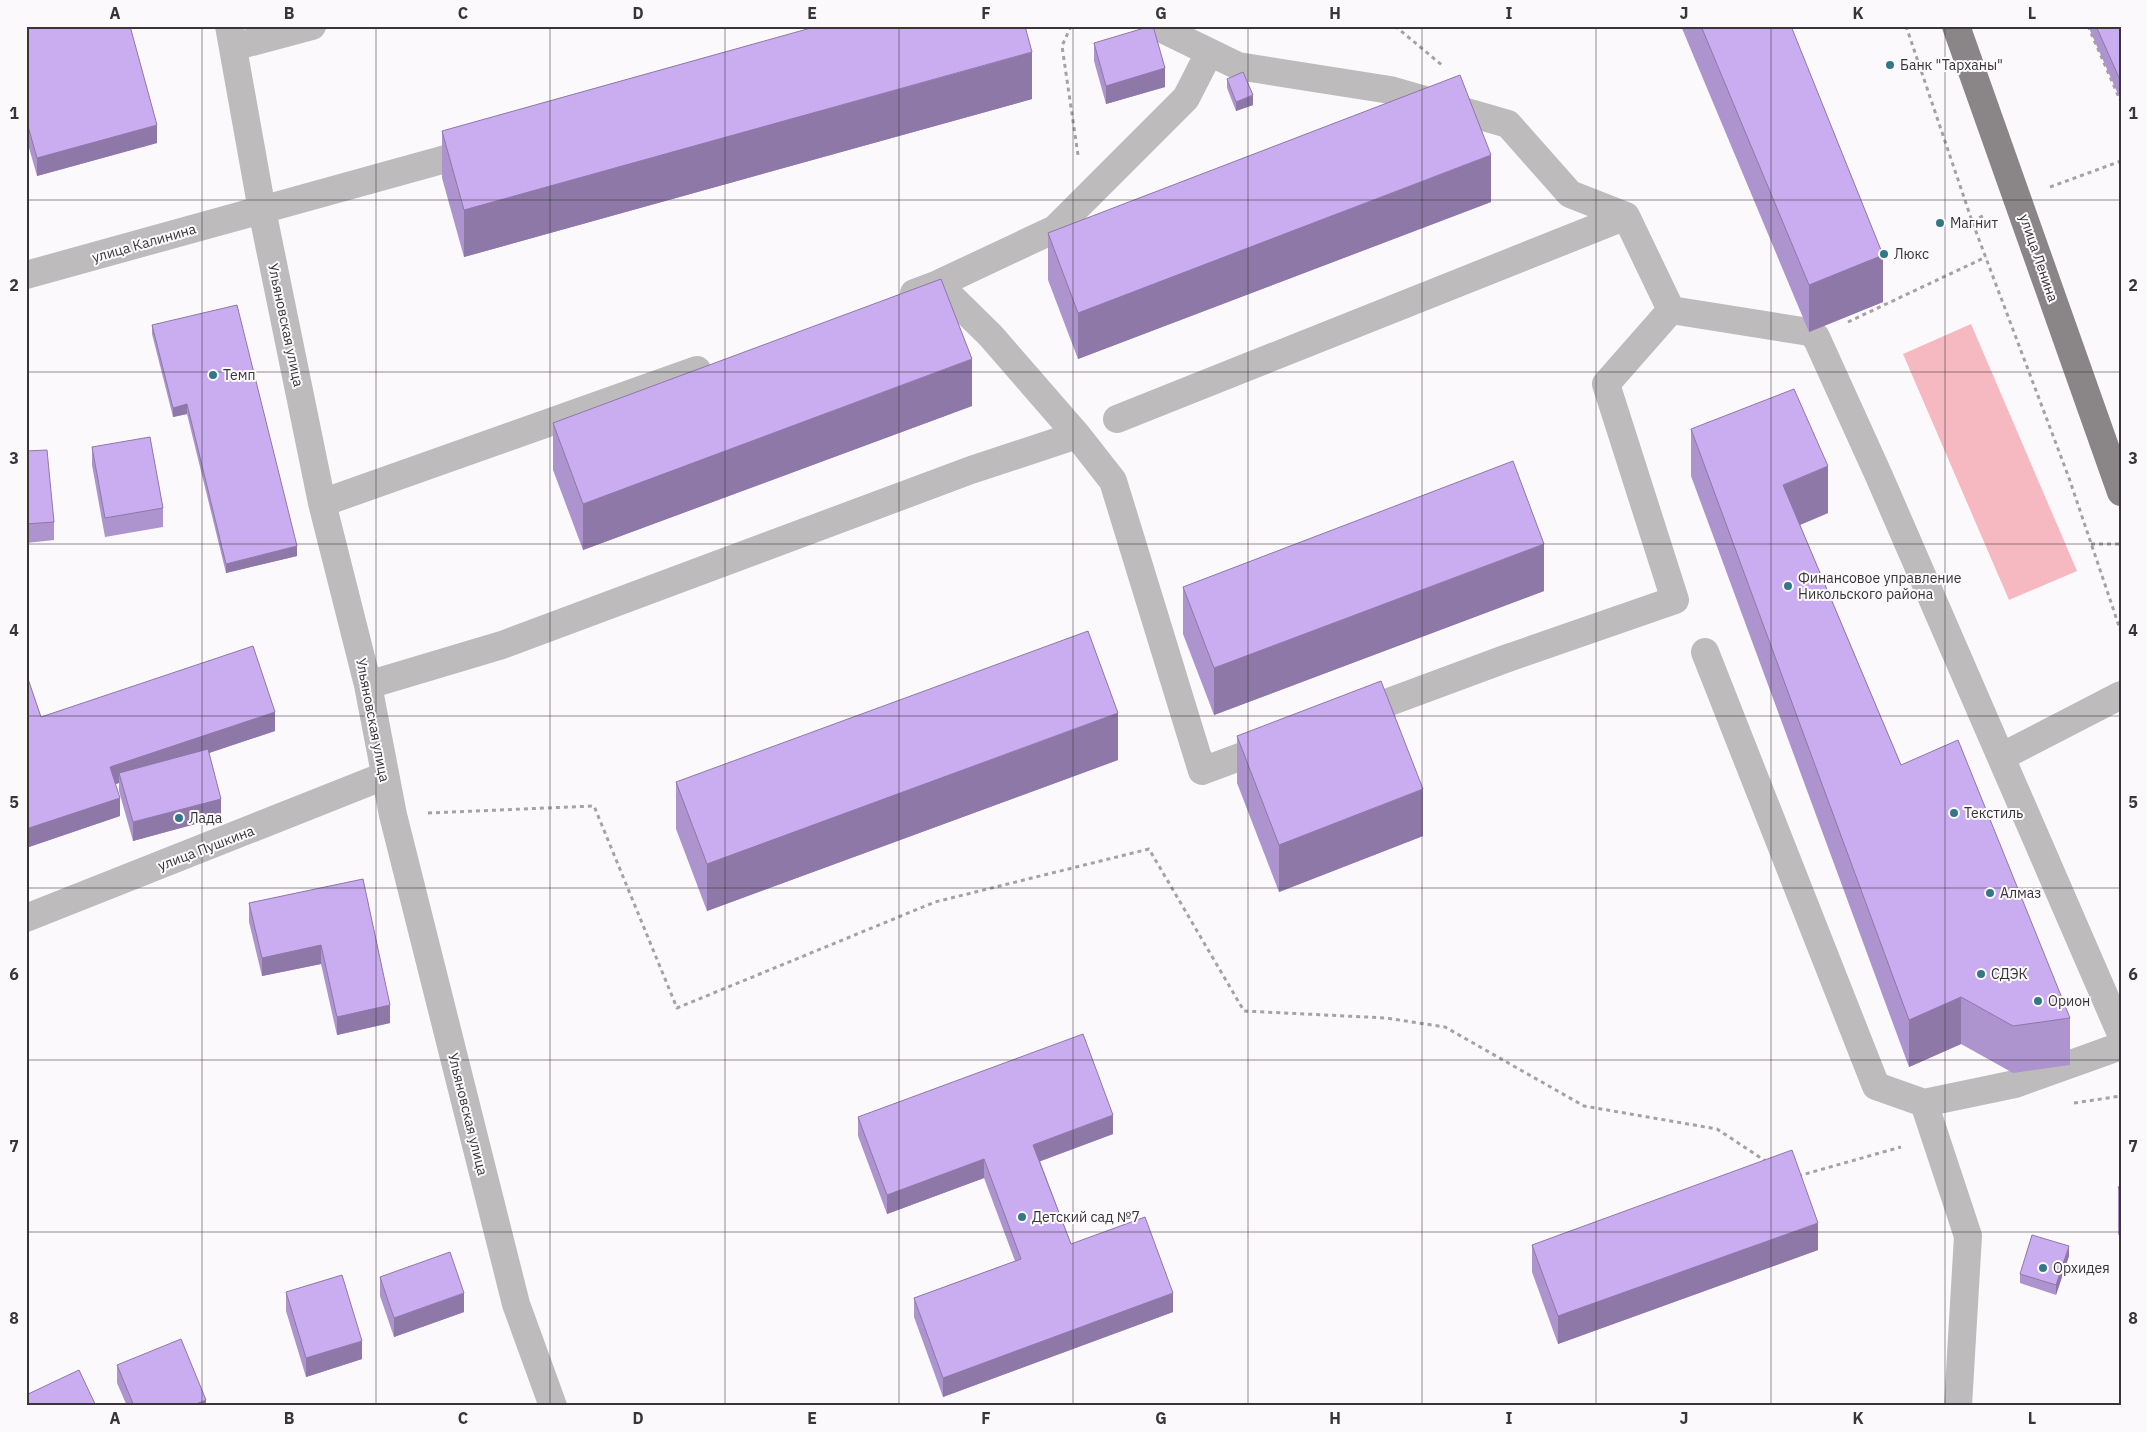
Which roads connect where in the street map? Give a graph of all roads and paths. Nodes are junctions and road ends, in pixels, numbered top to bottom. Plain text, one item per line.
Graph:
1 (312, 26) edge
2 (1071, 26) edge
3 (1156, 26) edge
4 (1906, 26) edge
5 (1956, 26) edge
6 (2088, 26) edge
7 (231, 36) edge
8 (1209, 53) junction
9 (2121, 102) edge
10 (501, 143) edge
11 (1085, 198) junction
12 (262, 210) junction
13 (1626, 216) junction
14 (1986, 257) junction
15 (26, 275) edge
16 (938, 284) junction
17 (892, 301) edge
18 (1671, 310) junction
19 (1816, 337) junction
20 (724, 360) edge
21 (1117, 419) dead end
22 (1077, 435) junction
23 (2121, 492) edge
24 (322, 503) junction
25 (2091, 544) junction
26 (2121, 544) edge
27 (2121, 632) edge
28 (1705, 652) dead end
29 (368, 685) junction
30 (2121, 694) edge
31 (1330, 723) edge
32 (1294, 737) edge
33 (2001, 757) junction
34 (384, 776) junction
35 (393, 815) junction
36 (26, 918) edge
37 (2121, 1034) edge
38 (2121, 1046) edge
39 (2121, 1096) edge
40 (1924, 1103) junction
41 (2067, 1104) dead end
42 (1936, 1138) junction
43 (1775, 1167) edge
44 (1792, 1178) edge
45 (1956, 1405) edge
46 (553, 1406) edge

1 - 7 street
2 - 11 path
3 - 8 street
4 - 14 path
5 - 23 main road, улица Ленина
6 - 9 path
7 - 12 street, Ульяновская улица
8 - 11 street
8 - 13 street
10 - 12 street, улица Калинина
11 - 16 street
12 - 15 street, улица Калинина
12 - 24 street, Ульяновская улица
13 - 18 street
13 - 21 street
14 - 19 path
14 - 25 path
16 - 17 street
16 - 22 street
18 - 19 street
18 - 31 street
19 - 33 street
20 - 24 street
22 - 29 street
22 - 32 street
24 - 29 street, Ульяновская улица
25 - 26 path
25 - 27 path
28 - 40 street
29 - 34 street, Ульяновская улица
30 - 33 street
33 - 37 street
34 - 35 street, Ульяновская улица
34 - 36 street, улица Пушкина
35 - 43 path
35 - 46 street, Ульяновская улица
38 - 40 street
39 - 41 path
40 - 42 street
42 - 44 path
42 - 45 street

